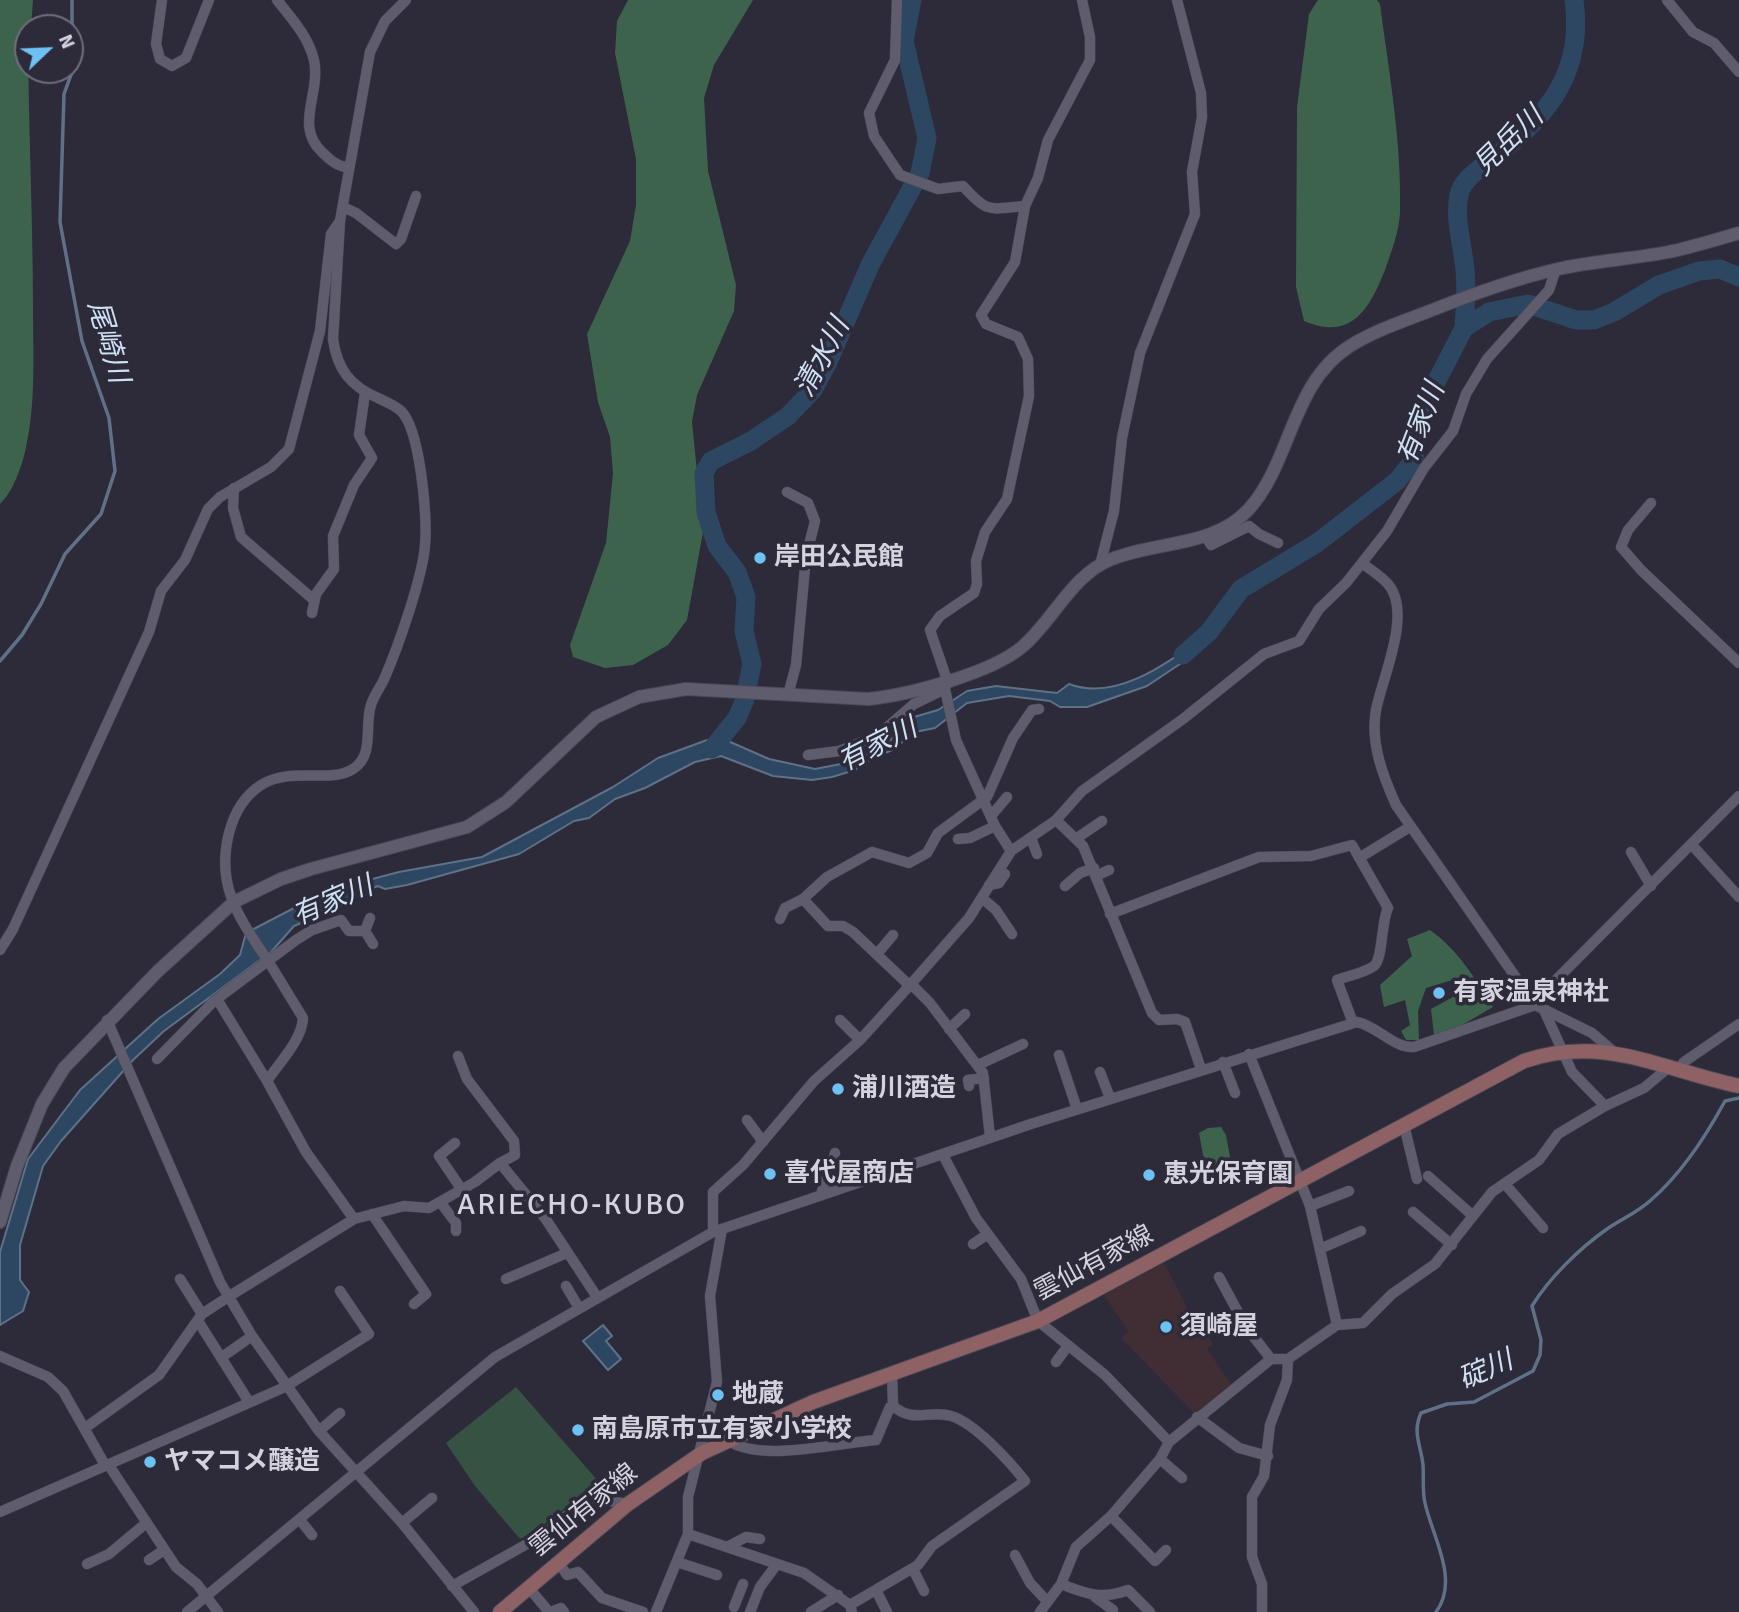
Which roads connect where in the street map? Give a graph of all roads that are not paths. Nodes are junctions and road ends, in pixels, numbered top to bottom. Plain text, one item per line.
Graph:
1 (162, 0) edge
2 (209, 0) edge
3 (277, 0) edge
4 (406, 0) edge
5 (897, 0) edge
6 (1082, 0) edge
7 (1177, 0) edge
8 (1667, 0) edge
9 (1739, 72) edge
10 (349, 168) junction
11 (416, 197) dead end
12 (1025, 206) junction
13 (342, 207) junction
14 (340, 221) junction
15 (1739, 233) edge
16 (1556, 269) junction
17 (365, 393) junction
18 (234, 488) junction
19 (787, 492) dead end
20 (1651, 503) dead end
21 (1205, 536) junction
22 (1278, 543) dead end
23 (1363, 563) junction
24 (1100, 565) junction
25 (314, 600) junction
26 (312, 612) dead end
27 (1739, 663) edge
28 (946, 687) junction
29 (788, 695) junction
30 (1039, 709) dead end
31 (808, 755) dead end
32 (1739, 796) edge
33 (1007, 797) dead end
34 (984, 799) junction
35 (1056, 820) junction
36 (993, 821) junction
37 (1102, 821) dead end
38 (1408, 828) junction
39 (1031, 838) junction
40 (1077, 838) junction
41 (958, 839) dead end
42 (1691, 844) junction
43 (1011, 851) junction
44 (1631, 852) dead end
45 (1037, 854) dead end
46 (1359, 858) junction
47 (1109, 870) dead end
48 (1095, 872) junction
49 (1006, 874) dead end
50 (989, 885) junction
51 (1065, 886) dead end
52 (1651, 886) junction
53 (1739, 897) edge
54 (982, 898) junction
55 (803, 899) junction
56 (234, 902) junction
57 (1110, 914) junction
58 (370, 918) dead end
59 (780, 919) dead end
60 (365, 931) junction
61 (1012, 934) dead end
62 (893, 935) dead end
63 (373, 944) dead end
64 (0, 950) edge
65 (877, 954) junction
66 (267, 960) junction
67 (911, 985) junction
68 (218, 999) junction
69 (1539, 1007) junction
70 (965, 1014) dead end
71 (840, 1020) dead end
72 (1353, 1024) junction
73 (1739, 1024) edge
74 (110, 1026) junction
75 (949, 1029) junction
76 (860, 1040) junction
77 (1023, 1044) dead end
78 (1563, 1051) junction
79 (1614, 1052) junction
80 (1249, 1054) junction
81 (1059, 1055) dead end
82 (458, 1056) dead end
83 (157, 1059) dead end
84 (1223, 1062) junction
85 (978, 1065) junction
86 (1201, 1069) junction
87 (1674, 1069) junction
88 (1100, 1072) dead end
89 (984, 1078) junction
90 (267, 1081) junction
91 (969, 1086) dead end
92 (1739, 1086) edge
93 (1235, 1093) dead end
94 (1110, 1098) junction
95 (1605, 1106) junction
96 (1077, 1109) junction
97 (747, 1120) dead end
98 (1404, 1125) junction
99 (990, 1138) junction
100 (764, 1142) junction
101 (455, 1143) dead end
102 (835, 1153) dead end
103 (943, 1155) junction
104 (500, 1163) junction
105 (1428, 1176) dead end
106 (1417, 1179) dead end
107 (1300, 1181) junction
108 (1505, 1184) junction
109 (462, 1190) junction
110 (1349, 1191) dead end
111 (821, 1195) junction
112 (440, 1202) junction
113 (1310, 1206) junction
114 (1413, 1212) dead end
115 (372, 1214) junction
116 (1472, 1215) junction
117 (354, 1219) junction
118 (0, 1222) edge
119 (1543, 1228) dead end
120 (456, 1231) dead end
121 (717, 1231) junction
122 (1361, 1231) dead end
123 (988, 1234) junction
124 (973, 1244) dead end
125 (1451, 1245) junction
126 (1322, 1248) junction
127 (567, 1253) junction
128 (1219, 1277) dead end
129 (180, 1279) dead end
130 (506, 1279) dead end
131 (566, 1286) dead end
132 (340, 1291) dead end
133 (228, 1297) junction
134 (597, 1297) junction
135 (414, 1304) dead end
136 (579, 1308) junction
137 (200, 1318) junction
138 (1038, 1321) junction
139 (1337, 1325) junction
140 (252, 1336) junction
141 (1067, 1347) junction
142 (0, 1356) edge
143 (222, 1357) junction
144 (1271, 1359) junction
145 (1287, 1359) junction
146 (1056, 1362) dead end
147 (892, 1374) junction
148 (285, 1387) junction
149 (249, 1402) junction
150 (893, 1406) junction
151 (340, 1413) dead end
152 (1197, 1417) junction
153 (85, 1429) junction
154 (319, 1431) junction
155 (727, 1440) junction
156 (1169, 1442) junction
157 (702, 1453) junction
158 (1268, 1457) junction
159 (1160, 1458) junction
160 (106, 1464) junction
161 (356, 1472) junction
162 (1182, 1478) dead end
163 (432, 1498) dead end
164 (628, 1504) junction
165 (0, 1512) edge
166 (1111, 1516) junction
167 (300, 1520) junction
168 (402, 1523) junction
169 (145, 1524) junction
170 (688, 1534) junction
171 (312, 1535) dead end
172 (760, 1539) dead end
173 (727, 1547) junction
174 (164, 1550) junction
175 (1166, 1550) dead end
176 (1015, 1555) dead end
177 (149, 1560) dead end
178 (677, 1562) junction
179 (559, 1563) junction
180 (87, 1564) dead end
181 (777, 1564) junction
182 (913, 1569) junction
183 (716, 1575) dead end
184 (1061, 1584) junction
185 (452, 1586) junction
186 (529, 1588) junction
187 (876, 1590) junction
188 (924, 1591) dead end
189 (207, 1595) junction
190 (759, 1595) junction
191 (838, 1595) junction
192 (1095, 1597) junction
193 (1047, 1601) junction
194 (851, 1608) edge
195 (1113, 1610) dead end
196 (187, 1612) edge
197 (218, 1612) edge
198 (474, 1612) edge
199 (499, 1612) edge
200 (550, 1612) edge
201 (564, 1612) edge
202 (643, 1612) edge
203 (656, 1612) edge
204 (748, 1612) edge
205 (811, 1612) edge
206 (887, 1612) edge
207 (1040, 1612) edge
208 (1150, 1612) edge
209 (1262, 1612) edge

1 - 2 street
3 - 10 street
4 - 10 street
5 - 12 street
6 - 12 street
7 - 24 street
8 - 9 street
10 - 13 street
11 - 13 street
12 - 28 street
13 - 14 street
14 - 17 street
14 - 18 street
15 - 16 street
16 - 21 street
16 - 23 street
17 - 25 street
17 - 56 street
18 - 25 street
18 - 64 street
19 - 29 street
20 - 27 street
21 - 22 street
21 - 24 street
23 - 35 street
23 - 38 street
24 - 28 street
25 - 26 street
28 - 29 street
28 - 31 street
28 - 34 street
29 - 56 street
30 - 34 street
32 - 42 street
33 - 36 street
34 - 36 street
34 - 55 street
35 - 39 street
35 - 40 street
36 - 41 street
36 - 43 street
37 - 40 street
38 - 46 street
38 - 69 street
39 - 43 street
39 - 45 street
40 - 48 street
42 - 52 street
42 - 53 street
43 - 50 street
44 - 52 street
46 - 57 street
46 - 72 street
47 - 48 street
48 - 51 street
48 - 57 street
49 - 50 street
50 - 54 street
52 - 69 street
54 - 61 street
54 - 67 street
55 - 59 street
55 - 65 street
56 - 66 street
56 - 74 street
57 - 86 street
58 - 60 street
60 - 63 street
60 - 66 street
62 - 65 street
65 - 67 street
66 - 68 street
66 - 90 street
67 - 75 street
67 - 76 street
68 - 83 street
68 - 90 street
69 - 72 street
69 - 78 street
69 - 79 street
70 - 75 street
71 - 76 street
72 - 80 street
73 - 87 street
74 - 118 street
74 - 133 street
75 - 85 street
76 - 100 street
77 - 85 street
78 - 79 main road, 雲仙有家線
78 - 95 street
78 - 98 main road, 雲仙有家線
79 - 87 main road, 雲仙有家線
80 - 84 street
80 - 107 street
81 - 96 street
82 - 104 street
84 - 86 street
84 - 93 street
85 - 89 street
86 - 94 street
87 - 92 main road, 雲仙有家線
87 - 95 street
88 - 94 street
89 - 91 street
89 - 99 street
90 - 117 street
94 - 96 street
95 - 108 street
96 - 99 street
97 - 100 street
98 - 106 street
98 - 107 main road, 雲仙有家線
99 - 103 street
100 - 121 street
101 - 109 street
102 - 111 street
103 - 111 street
103 - 123 street
104 - 109 street
104 - 127 street
105 - 116 street
107 - 113 street
107 - 138 main road, 雲仙有家線
108 - 116 street
108 - 119 street
109 - 112 street
110 - 113 street
111 - 121 street
112 - 115 street
112 - 120 street
113 - 126 street
114 - 125 street
115 - 117 street
115 - 135 street
116 - 125 street
117 - 133 street
121 - 134 street
121 - 157 street
122 - 126 street
123 - 124 street
123 - 138 street
125 - 139 street
126 - 139 street
127 - 130 street
127 - 134 street
128 - 144 street
129 - 137 street
131 - 136 street
132 - 148 street
133 - 137 street
133 - 140 street
134 - 136 street
136 - 161 street
137 - 143 street
137 - 153 street
138 - 141 street
138 - 147 main road, 雲仙有家線
139 - 145 street
140 - 143 street
140 - 148 street
141 - 146 street
141 - 156 street
142 - 153 street
143 - 149 street
144 - 145 street
144 - 152 street
145 - 158 street
147 - 150 street
147 - 155 main road, 雲仙有家線
148 - 149 street
148 - 154 street
149 - 160 street
150 - 155 street
150 - 182 street
151 - 154 street
152 - 156 street
152 - 158 street
153 - 160 street
154 - 161 street
155 - 157 main road, 雲仙有家線
156 - 159 street
157 - 164 main road, 雲仙有家線
157 - 170 street
158 - 209 street
159 - 162 street
159 - 166 street
160 - 165 street
160 - 169 street
161 - 167 street
161 - 168 street
163 - 168 street
164 - 179 main road, 雲仙有家線
164 - 185 street
166 - 175 street
166 - 184 street
167 - 171 street
167 - 189 street
168 - 185 street
169 - 174 street
169 - 180 street
170 - 173 street
170 - 178 street
172 - 173 street
173 - 181 street
174 - 177 street
174 - 189 street
176 - 193 street
178 - 183 street
178 - 203 street
179 - 186 main road, 雲仙有家線
179 - 202 street
181 - 190 street
181 - 191 street
182 - 187 street
182 - 188 street
184 - 192 street
184 - 193 street
185 - 198 street
186 - 199 main road, 雲仙有家線
186 - 200 street
187 - 194 street
187 - 206 street
189 - 196 street
189 - 197 street
190 - 204 street
190 - 204 street
191 - 194 street
191 - 205 street
192 - 195 street
192 - 208 street
193 - 207 street
200 - 201 street

